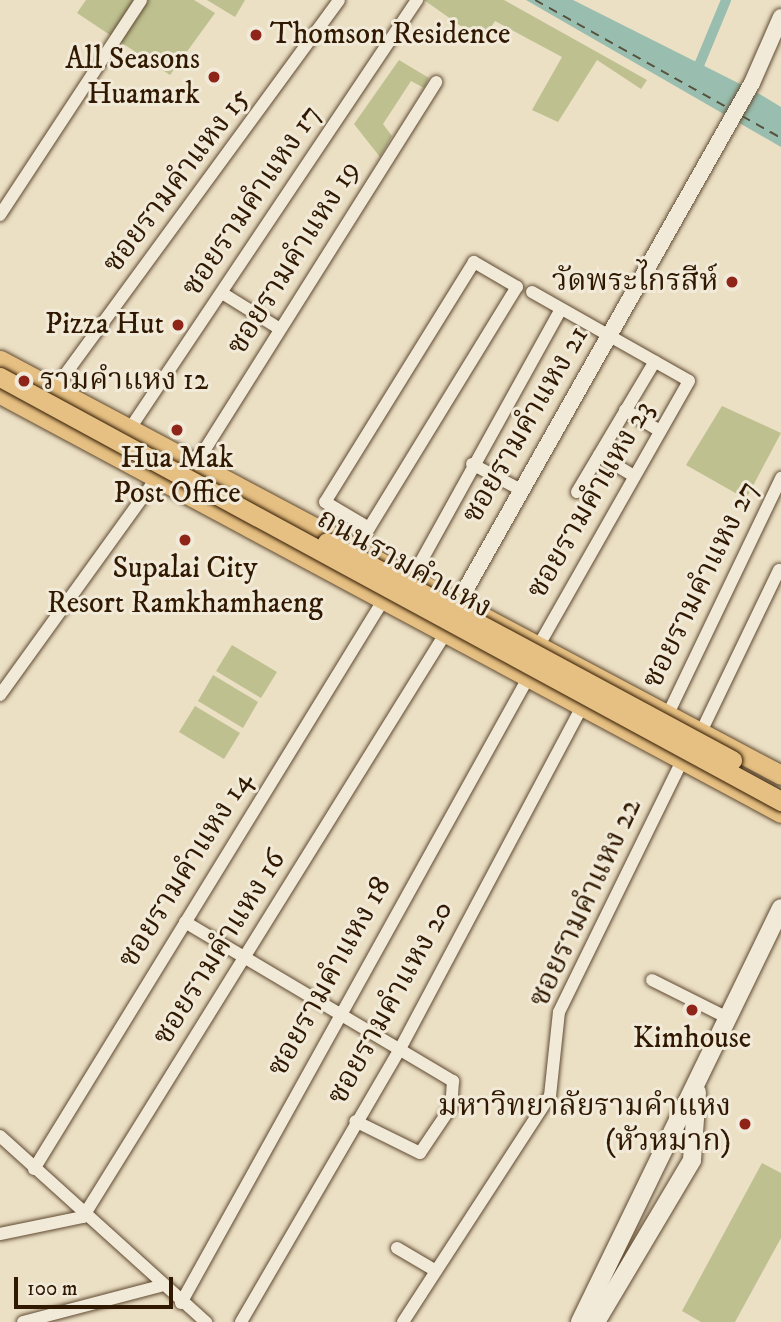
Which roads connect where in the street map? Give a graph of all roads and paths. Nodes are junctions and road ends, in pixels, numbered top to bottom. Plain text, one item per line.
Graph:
1 (141, 0) edge
2 (339, 0) edge
3 (417, 0) edge
4 (780, 21) edge
5 (436, 82) dead end
6 (0, 215) edge
7 (533, 292) dead end
8 (222, 293) junction
9 (561, 309) junction
10 (280, 330) junction
11 (609, 336) junction
12 (0, 360) edge
13 (655, 361) junction
14 (0, 377) edge
15 (53, 391) junction
16 (0, 394) edge
17 (625, 410) junction
18 (660, 430) junction
19 (133, 432) junction
20 (599, 455) junction
21 (197, 462) junction
22 (472, 464) junction
23 (634, 476) junction
24 (157, 477) junction
25 (781, 478) edge
26 (521, 490) junction
27 (577, 492) dead end
28 (369, 528) junction
29 (358, 546) junction
30 (779, 570) dead end
31 (413, 576) junction
32 (384, 599) junction
33 (459, 601) junction
34 (445, 634) junction
35 (539, 645) junction
36 (528, 678) junction
37 (626, 691) junction
38 (0, 695) edge
39 (582, 706) junction
40 (668, 715) junction
41 (611, 722) junction
42 (701, 732) junction
43 (683, 760) junction
44 (781, 775) edge
45 (781, 786) edge
46 (781, 801) edge
47 (781, 813) edge
48 (781, 908) edge
49 (185, 922) junction
50 (246, 959) junction
51 (652, 980) dead end
52 (340, 1013) junction
53 (728, 1018) junction
54 (401, 1047) junction
55 (698, 1082) junction
56 (355, 1121) junction
57 (0, 1136) edge
58 (34, 1169) junction
59 (677, 1184) junction
60 (83, 1217) junction
61 (0, 1234) edge
62 (622, 1238) junction
63 (397, 1248) dead end
64 (436, 1271) junction
65 (160, 1286) junction
66 (181, 1303) junction
67 (23, 1322) edge
68 (206, 1322) edge
69 (241, 1322) edge
70 (403, 1322) edge
71 (580, 1322) edge
72 (596, 1322) edge

1 - 6 street
2 - 15 street, ซอยรามคำแหง 15
3 - 8 street, ซอยรามคำแหง 17
4 - 11 street, ซอยรามคำแหง 21
5 - 10 street, ซอยรามคำแหง 19
7 - 9 street
8 - 10 street
8 - 19 street, ซอยรามคำแหง 17
9 - 11 street
9 - 22 street
10 - 21 street, ซอยรามคำแหง 19
11 - 13 street
11 - 26 street, ซอยรามคำแหง 21
12 - 15 main road, ถนนรามคำแหง
13 - 17 street
13 - 18 street, ซอยรามคำแหง 23
14 - 46 main road, ถนนรามคำแหง, bridge
15 - 19 main road, ถนนรามคำแหง
16 - 24 main road, ถนนรามคำแหง
17 - 18 street
17 - 20 street
18 - 23 street, ซอยรามคำแหง 23
19 - 21 main road, ถนนรามคำแหง
19 - 45 main road, ถนนรามคำแหง, bridge
20 - 23 street
20 - 27 street
21 - 29 main road, ถนนรามคำแหง
22 - 26 street
22 - 31 street
23 - 35 street, ซอยรามคำแหง 23
24 - 32 main road, ถนนรามคำแหง
24 - 38 street
25 - 40 street, ซอยรามคำแหง 27
26 - 33 street, ซอยรามคำแหง 21
28 - 28 street
28 - 29 street
29 - 31 main road, ถนนรามคำแหง
30 - 42 street
31 - 33 main road, ถนนรามคำแหง
32 - 34 main road, ถนนรามคำแหง
32 - 49 street, ซอยรามคำแหง 14
33 - 35 main road, ถนนรามคำแหง
34 - 36 main road, ถนนรามคำแหง
34 - 50 street, ซอยรามคำแหง 16
35 - 37 main road, ถนนรามคำแหง
36 - 39 main road, ถนนรามคำแหง
36 - 52 street, ซอยรามคำแหง 18
37 - 40 main road, ถนนรามคำแหง
37 - 41 main road
39 - 41 main road, ถนนรามคำแหง
39 - 54 street, ซอยรามคำแหง 20
40 - 42 main road, ถนนรามคำแหง
41 - 43 main road, ถนนรามคำแหง
42 - 44 main road, ถนนรามคำแหง
43 - 47 main road, ถนนรามคำแหง
43 - 64 street, ซอยรามคำแหง 22
48 - 53 main road
49 - 50 street
49 - 58 street, ซอยรามคำแหง 14
50 - 52 street
50 - 60 street, ซอยรามคำแหง 16
51 - 53 street
52 - 54 street
52 - 66 street, ซอยรามคำแหง 18
53 - 55 main road
54 - 56 street, ซอยรามคำแหง 20
54 - 56 street
55 - 59 main road
55 - 62 main road
56 - 69 street, ซอยรามคำแหง 20
57 - 58 street
58 - 60 street
59 - 62 main road
59 - 72 main road
60 - 61 street
60 - 65 street
62 - 71 main road
63 - 64 street
64 - 70 street, ซอยรามคำแหง 22
65 - 66 street
65 - 67 street
66 - 68 street

